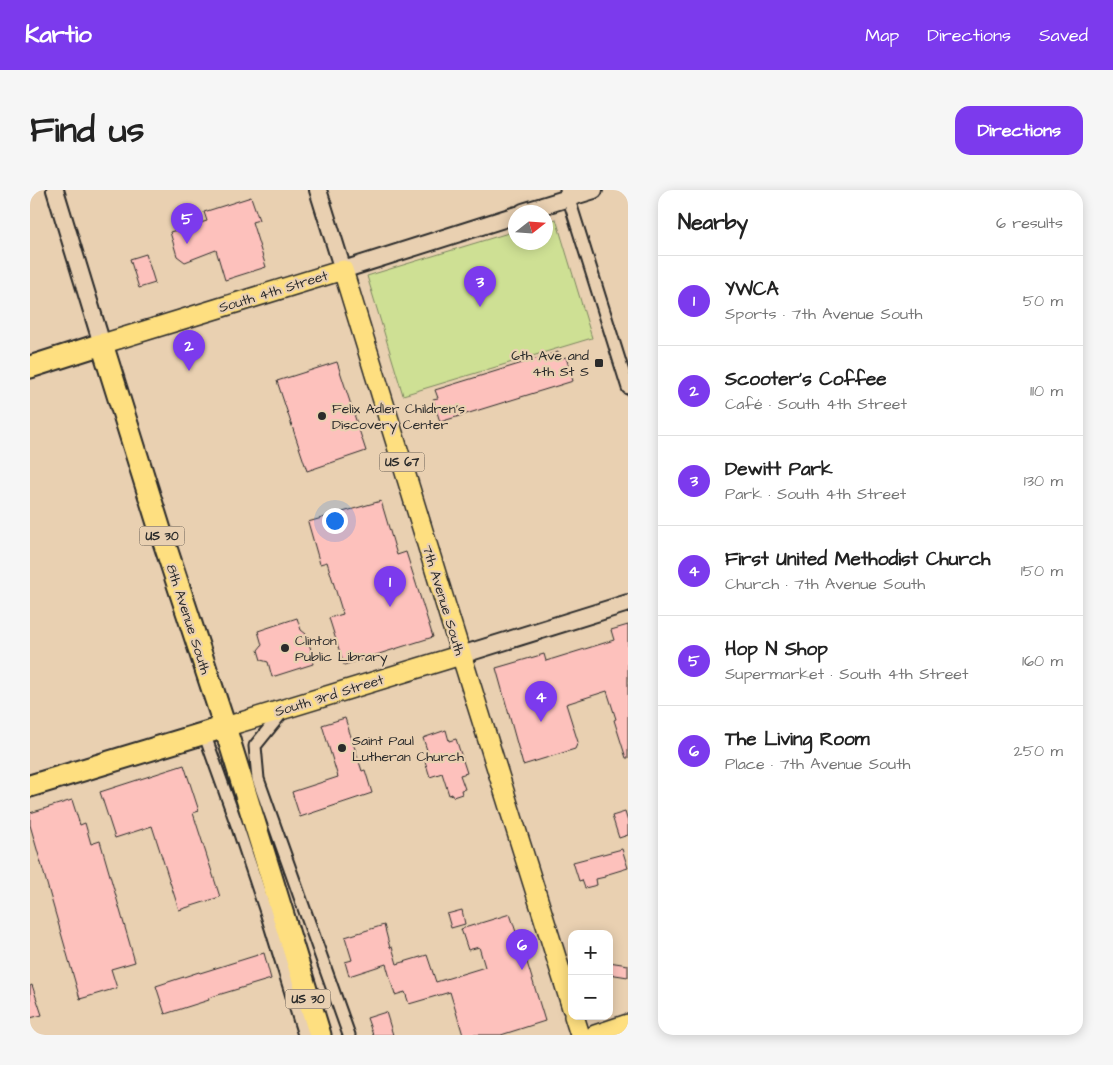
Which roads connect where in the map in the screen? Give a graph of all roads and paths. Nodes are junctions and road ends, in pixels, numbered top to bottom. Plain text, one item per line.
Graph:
1 (55, 190) edge
2 (318, 190) edge
3 (594, 190) edge
4 (567, 194) edge
5 (540, 205) edge
6 (508, 218) edge
7 (342, 270) junction
8 (102, 344) junction
9 (30, 367) edge
10 (628, 388) edge
11 (628, 603) edge
12 (461, 655) junction
13 (285, 709) junction
14 (225, 727) junction
15 (204, 733) junction
16 (30, 786) edge
17 (568, 995) edge
18 (575, 1020) edge
19 (628, 1024) edge
20 (304, 1035) edge
21 (320, 1035) edge
22 (349, 1035) edge
23 (580, 1035) edge
24 (595, 1035) edge

1 - 8 street, 8th Avenue South
2 - 7 street, 7th Avenue South
3 - 4 street
4 - 5 street
4 - 10 street
6 - 7 street, South 4th Street
7 - 8 main road, South 4th Street
7 - 12 main road, 7th Avenue South / US 67
8 - 9 highway, South 4th Street
8 - 14 highway, 8th Avenue South / US 30
11 - 12 street, South 3rd Street
12 - 13 main road, South 3rd Street
12 - 17 main road, 7th Avenue South / US 67
13 - 14 main road, South 3rd Street
13 - 22 street
14 - 15 highway, South 3rd Street
14 - 21 highway, 8th Avenue South / US 30
15 - 16 highway, South 3rd Street
15 - 20 street
18 - 23 main road
19 - 24 main road

